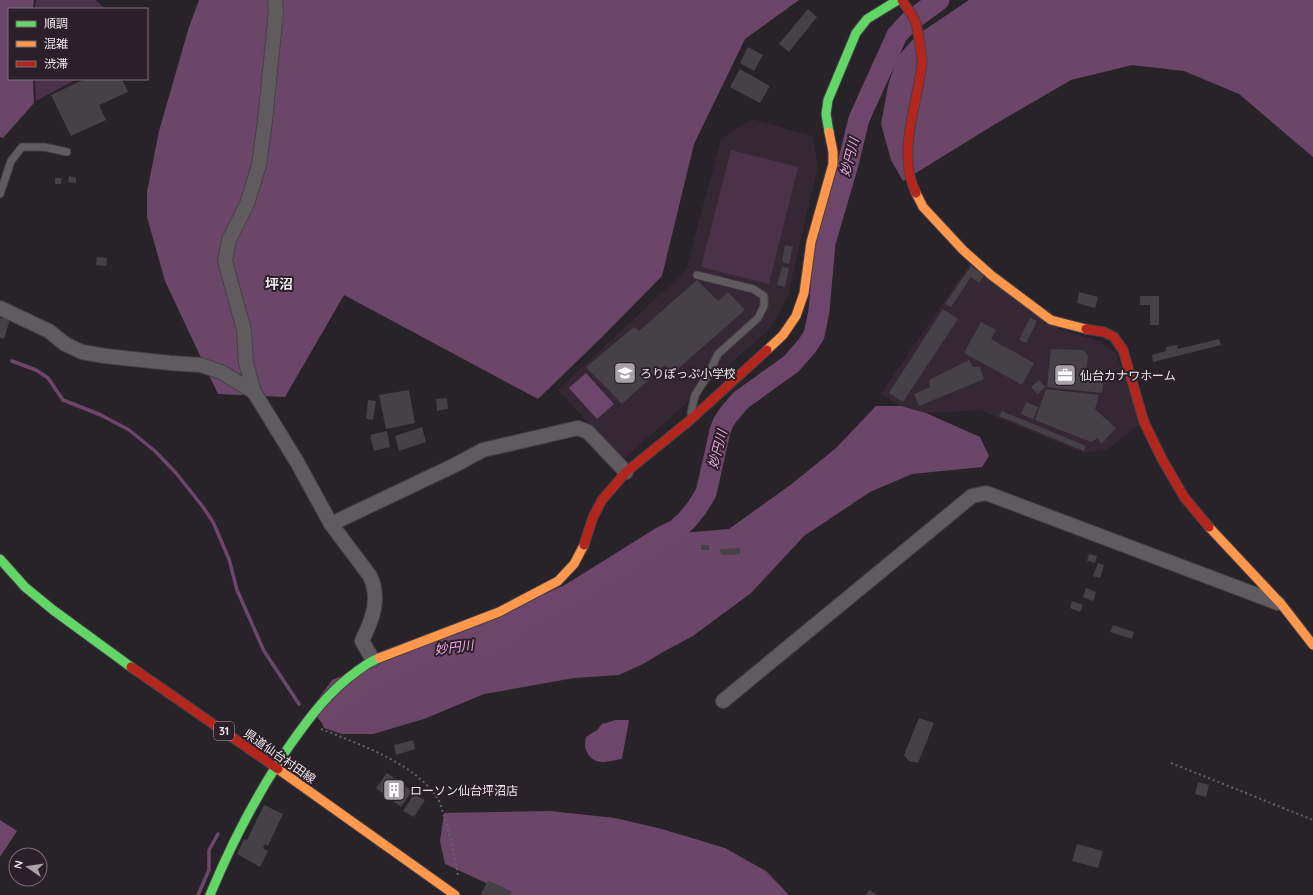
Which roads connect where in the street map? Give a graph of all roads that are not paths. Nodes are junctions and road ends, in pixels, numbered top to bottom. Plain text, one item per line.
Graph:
1 (276, 0) edge
2 (898, 0) edge
3 (902, 0) edge
4 (67, 152) dead end
5 (0, 194) edge
6 (697, 275) dead end
7 (0, 308) edge
8 (254, 392) junction
9 (689, 421) junction
10 (626, 472) junction
11 (331, 524) junction
12 (0, 559) edge
13 (1282, 604) junction
14 (1313, 645) edge
15 (373, 660) junction
16 (723, 701) dead end
17 (275, 767) junction
18 (210, 895) edge
19 (455, 895) edge

1 - 8 street
2 - 9 street
3 - 13 street
4 - 5 lane
6 - 9 lane
7 - 8 street
8 - 11 street
9 - 10 street
10 - 11 street
10 - 15 street
11 - 15 street
12 - 17 street, 県道仙台村田線 / 31
13 - 14 street
13 - 16 street
15 - 17 street
17 - 18 street
17 - 19 street, 県道仙台村田線 / 31

